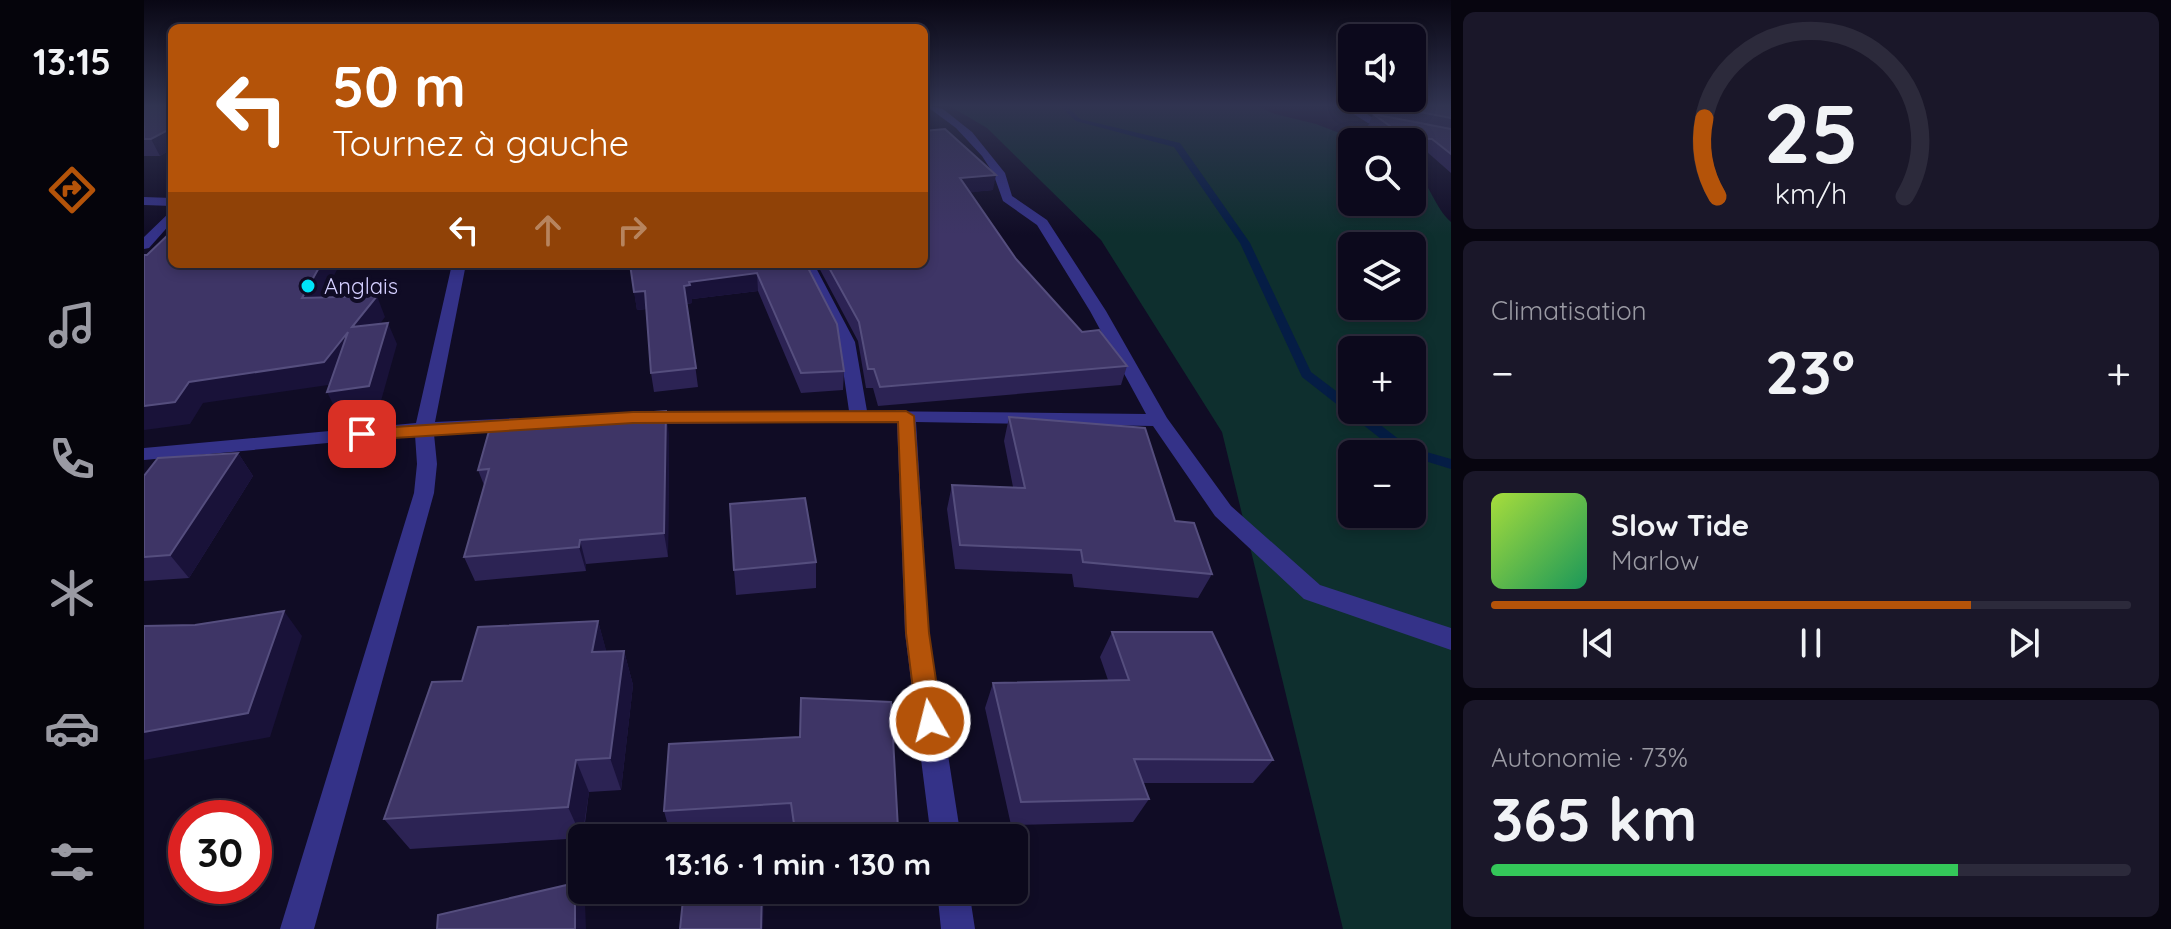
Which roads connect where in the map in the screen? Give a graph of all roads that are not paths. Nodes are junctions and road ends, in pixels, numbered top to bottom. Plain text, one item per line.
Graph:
1 (980, 148) edge
2 (144, 201) edge
3 (168, 202) edge
4 (168, 218) edge
5 (144, 245) edge
6 (458, 268) edge
7 (809, 268) edge
8 (906, 416) junction
9 (859, 417) junction
10 (618, 418) edge
11 (1159, 420) junction
12 (543, 422) edge
13 (424, 428) junction
14 (144, 454) edge
15 (1451, 639) edge
16 (944, 824) edge
17 (955, 904) edge
18 (297, 929) edge
19 (958, 929) edge

1 - 11 street
2 - 3 street
4 - 5 street
6 - 13 street
7 - 9 street
8 - 9 street
8 - 11 street
8 - 16 street
9 - 10 street
11 - 15 street
12 - 13 street
13 - 14 street
13 - 18 street
17 - 19 street

